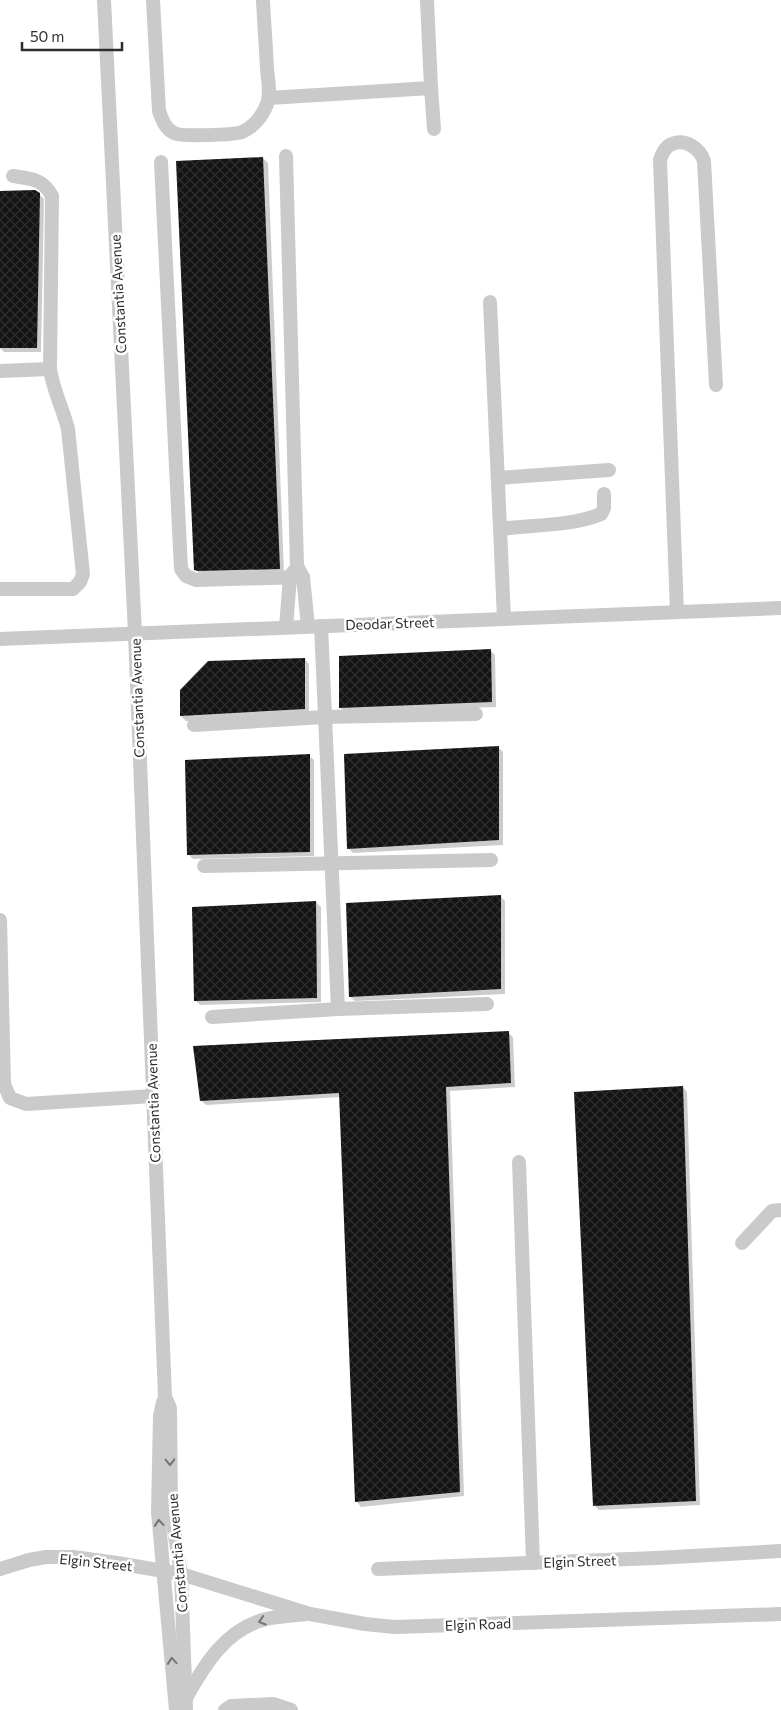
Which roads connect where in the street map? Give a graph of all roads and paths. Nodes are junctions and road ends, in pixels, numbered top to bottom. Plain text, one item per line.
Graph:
1 (104, 0) edge
2 (153, 0) edge
3 (262, 0) edge
4 (427, 0) edge
5 (432, 88) junction
6 (269, 98) junction
7 (434, 129) dead end
8 (286, 156) dead end
9 (160, 162) dead end
10 (13, 176) dead end
11 (490, 302) dead end
12 (50, 369) junction
13 (0, 371) edge
14 (716, 385) dead end
15 (609, 470) dead end
16 (498, 478) junction
17 (604, 494) dead end
18 (500, 529) junction
19 (297, 574) junction
20 (0, 589) edge
21 (781, 608) edge
22 (678, 612) junction
23 (504, 619) junction
24 (315, 626) junction
25 (286, 627) junction
26 (134, 633) junction
27 (0, 639) edge
28 (476, 714) dead end
29 (325, 717) junction
30 (194, 725) dead end
31 (491, 860) dead end
32 (332, 863) junction
33 (204, 866) dead end
34 (0, 920) edge
35 (487, 1004) dead end
36 (338, 1009) junction
37 (212, 1017) dead end
38 (153, 1096) junction
39 (519, 1162) dead end
40 (781, 1210) edge
41 (742, 1243) dead end
42 (165, 1397) junction
43 (781, 1551) edge
44 (533, 1563) junction
45 (0, 1569) edge
46 (378, 1569) dead end
47 (164, 1571) junction
48 (181, 1574) junction
49 (310, 1614) junction
50 (781, 1614) edge
51 (186, 1704) edge
52 (176, 1710) edge
53 (225, 1710) edge
54 (291, 1710) edge

1 - 26 street, Constantia Avenue
2 - 6 street
3 - 6 street
4 - 5 street
5 - 6 street
5 - 7 street
8 - 19 street
9 - 19 street
10 - 12 street
11 - 16 street
12 - 13 street
12 - 20 street
14 - 22 street
15 - 16 street
16 - 18 street
17 - 18 street
18 - 23 street
19 - 24 street
19 - 25 street
21 - 22 street, Deodar Street
22 - 23 street, Deodar Street
23 - 24 street, Deodar Street
24 - 25 street, Deodar Street
24 - 29 street
25 - 26 street, Deodar Street
26 - 27 street, Deodar Street
26 - 38 street, Constantia Avenue
28 - 29 street
29 - 30 street
29 - 32 street
31 - 32 street
32 - 33 street
32 - 36 street
34 - 38 street
35 - 36 street
36 - 37 street
38 - 42 street, Constantia Avenue
39 - 44 street
40 - 41 street
47 -> 42 street, Constantia Avenue
42 -> 48 street, Constantia Avenue
43 - 44 street, Elgin Street
44 - 46 street, Elgin Street
45 - 47 street, Elgin Street
47 - 48 street, Elgin Street
52 -> 47 street, Constantia Avenue
48 - 49 street, Elgin Road
48 - 51 street, Constantia Avenue
49 - 50 street, Elgin Road
49 -> 51 street
53 - 54 street

